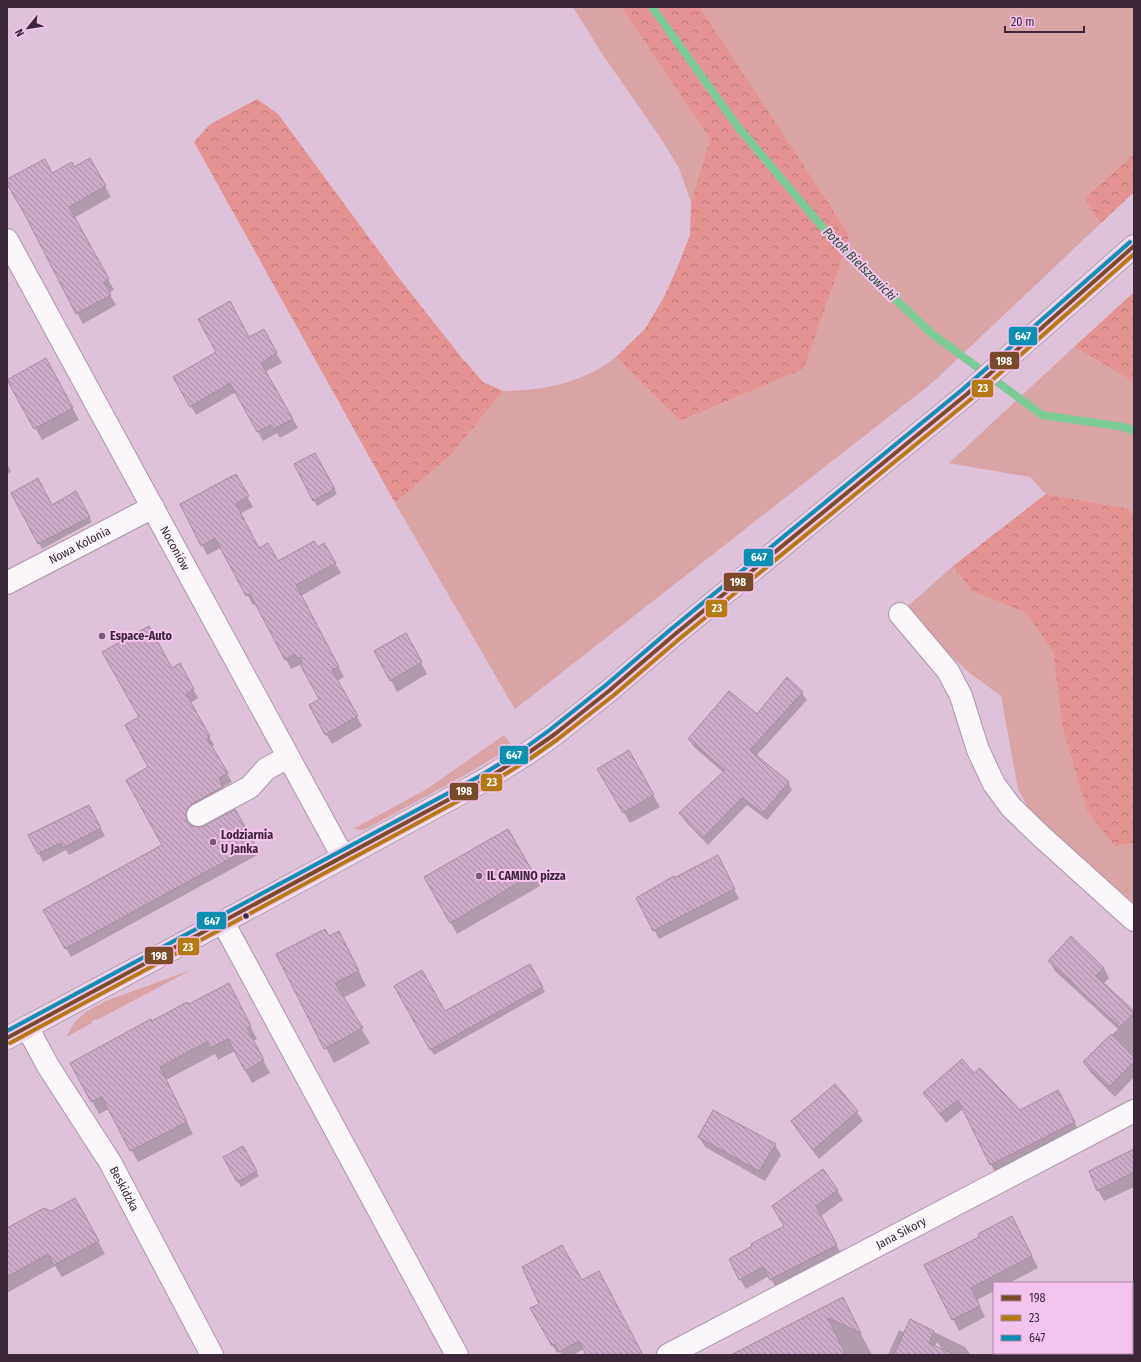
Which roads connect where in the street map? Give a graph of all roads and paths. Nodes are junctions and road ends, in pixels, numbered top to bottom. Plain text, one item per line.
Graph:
1 (7, 240) edge
2 (1134, 246) edge
3 (153, 507) junction
4 (7, 583) edge
5 (900, 614) dead end
6 (288, 757) junction
7 (198, 815) dead end
8 (343, 858) junction
9 (1134, 920) edge
10 (223, 922) junction
11 (27, 1027) junction
12 (7, 1038) edge
13 (1134, 1112) edge
14 (212, 1355) edge
15 (457, 1355) edge
16 (668, 1355) edge

1 - 3 street, Noconiów
2 - 8 main road
3 - 4 street, Nowa Kolonia
3 - 6 street, Noconiów
5 - 9 street
6 - 7 street
6 - 8 street, Noconiów
8 - 10 main road
10 - 11 main road
10 - 15 street
11 - 12 main road
11 - 14 street, Beskidzka
13 - 16 street, Jana Sikory

